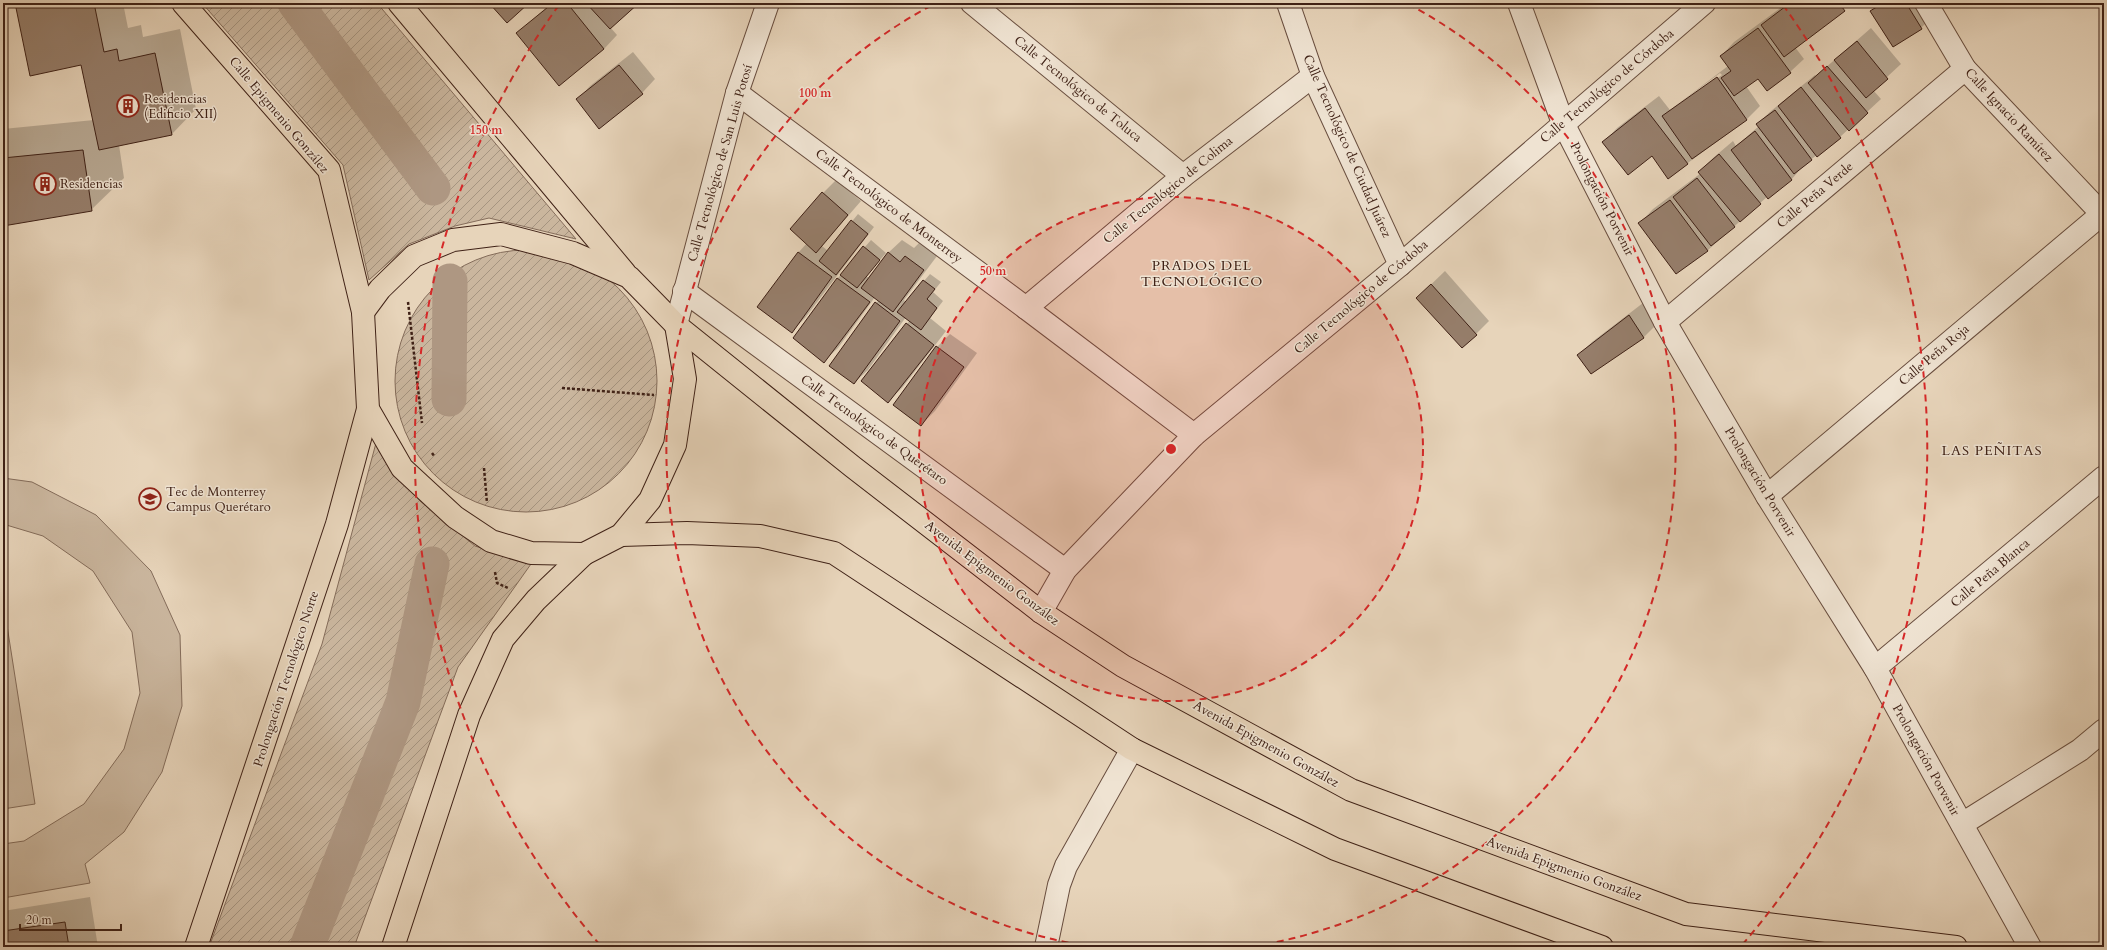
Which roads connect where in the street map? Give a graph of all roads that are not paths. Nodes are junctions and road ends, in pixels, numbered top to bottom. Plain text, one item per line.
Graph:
1 (183, 3) edge
2 (399, 3) edge
3 (768, 3) edge
4 (972, 3) edge
5 (1288, 3) edge
6 (1519, 3) edge
7 (1704, 3) edge
8 (1926, 3) edge
9 (1965, 69) junction
10 (1313, 76) junction
11 (737, 93) junction
12 (1563, 123) junction
13 (1183, 176) junction
14 (2103, 215) edge
15 (1400, 264) junction
16 (628, 277) junction
17 (684, 291) junction
18 (1026, 308) junction
19 (363, 312) junction
20 (1665, 322) junction
21 (676, 325) junction
22 (368, 409) junction
23 (1194, 435) junction
24 (2104, 477) edge
25 (1767, 496) junction
26 (621, 535) junction
27 (584, 554) junction
28 (1065, 570) junction
29 (1041, 612) junction
30 (1875, 668) junction
31 (2104, 730) edge
32 (1132, 749) junction
33 (2080, 750) junction
34 (2104, 752) edge
35 (1962, 824) junction
36 (196, 947) edge
37 (393, 947) edge
38 (1046, 947) edge
39 (1602, 947) edge
40 (1956, 947) edge
41 (2030, 947) edge

1 - 19 main road, Calle Epigmenio González
2 - 16 main road
3 - 11 street, Calle Tecnológico de San Luis Potosí
4 - 13 street, Calle Tecnológico de Toluca
5 - 10 street, Calle Tecnológico de Ciudad Juárez
6 - 12 street, Prolongación Porvenir
7 - 12 street, Calle Tecnológico de Córdoba
8 - 9 street, Calle Ignacio Ramírez
9 - 14 street, Calle Ignacio Ramírez
9 - 20 street, Calle Peña Verde
10 - 13 street, Calle Tecnológico de Colima
10 - 15 street, Calle Tecnológico de Ciudad Juárez
11 - 17 street, Calle Tecnológico de San Luis Potosí
11 - 18 street, Calle Tecnológico de Monterrey
12 - 15 street, Calle Tecnológico de Córdoba
12 - 20 street, Prolongación Porvenir
13 - 18 street, Calle Tecnológico de Colima
14 - 25 street, Calle Peña Roja
15 - 23 street, Calle Tecnológico de Córdoba
16 - 19 main road
16 - 21 main road, Avenida Epigmenio González
17 - 21 street, Calle Tecnológico de San Luis Potosí
17 - 28 street, Calle Tecnológico de Querétaro
18 - 23 street, Calle Tecnológico de Monterrey
19 - 22 main road, Calle Epigmenio González
20 - 25 street, Prolongación Porvenir
21 - 26 main road
21 - 29 main road, Avenida Epigmenio González
22 - 27 main road
22 - 36 main road, Prolongación Tecnológico Norte
23 - 28 street, Calle Tecnológico de Córdoba
24 - 30 street, Calle Peña Blanca
25 - 30 street, Prolongación Porvenir
26 - 27 main road
26 - 32 main road
27 - 37 main road
28 - 29 street, Calle Tecnológico de Córdoba
29 - 40 main road, Avenida Epigmenio González
30 - 35 street, Prolongación Porvenir
31 - 33 street
32 - 38 street
32 - 39 main road
33 - 34 street
33 - 35 street
35 - 41 street, Prolongación Porvenir

